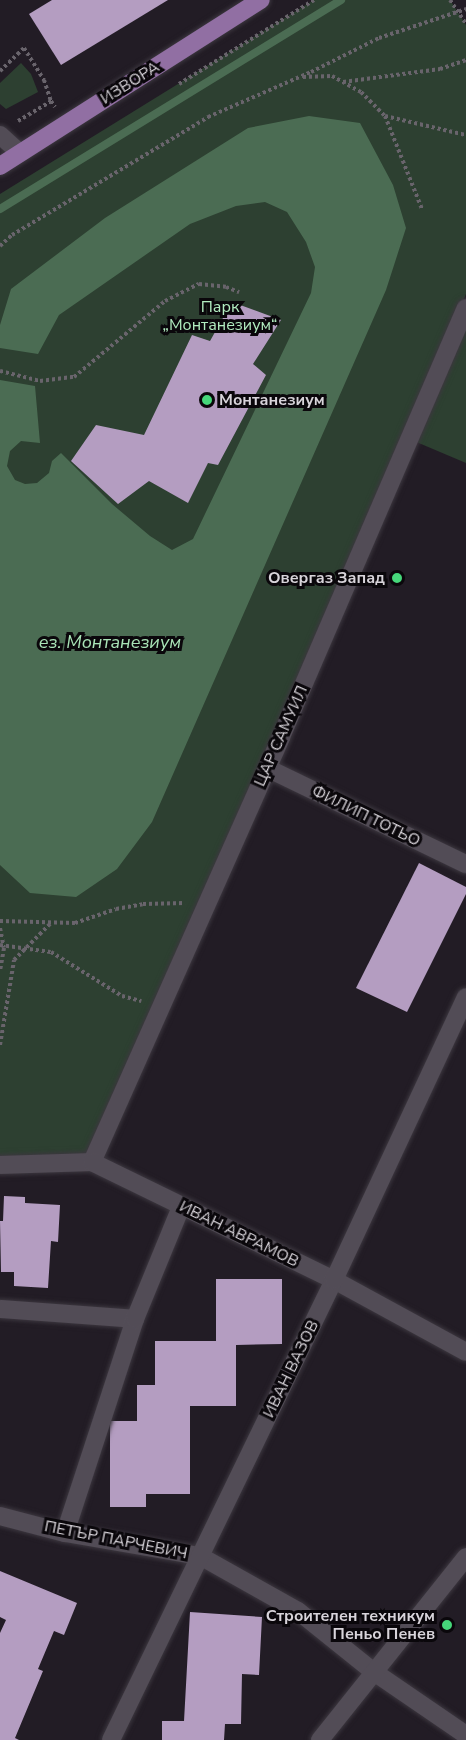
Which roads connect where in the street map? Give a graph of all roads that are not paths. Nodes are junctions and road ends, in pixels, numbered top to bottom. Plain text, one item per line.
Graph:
1 (261, 0) edge
2 (5, 130) edge
3 (20, 153) junction
4 (0, 166) edge
5 (466, 308) edge
6 (267, 768) junction
7 (466, 864) edge
8 (466, 997) edge
9 (92, 1162) junction
10 (0, 1165) edge
11 (181, 1207) junction
12 (334, 1280) junction
13 (0, 1309) edge
14 (135, 1319) junction
15 (466, 1352) edge
16 (0, 1516) edge
17 (65, 1533) junction
18 (200, 1556) junction
19 (466, 1557) edge
20 (374, 1672) junction
21 (466, 1735) edge
22 (111, 1740) edge
23 (320, 1740) edge

1 - 3 main road, ИЗВОРА
2 - 3 street
3 - 4 main road, ИЗВОРА
5 - 6 street, ЦАР САМУИЛ
6 - 7 street, ФИЛИП ТОТЬО
6 - 9 street, ЦАР САМУИЛ
8 - 12 street, ИВАН ВАЗОВ
9 - 10 street, ИВАН АВРАМОВ
9 - 11 street, ИВАН АВРАМОВ
11 - 12 street, ИВАН АВРАМОВ
11 - 14 street
12 - 15 street, ИВАН АВРАМОВ
12 - 18 street, ИВАН ВАЗОВ
13 - 14 street
14 - 17 street
16 - 17 street, ПЕТЪР ПАРЧЕВИЧ
17 - 18 street, ПЕТЪР ПАРЧЕВИЧ
18 - 20 street, ПЕТЪР ПАРЧЕВИЧ
18 - 22 street, ИВАН ВАЗОВ
19 - 20 street
20 - 21 street, ПЕТЪР ПАРЧЕВИЧ
20 - 23 street

